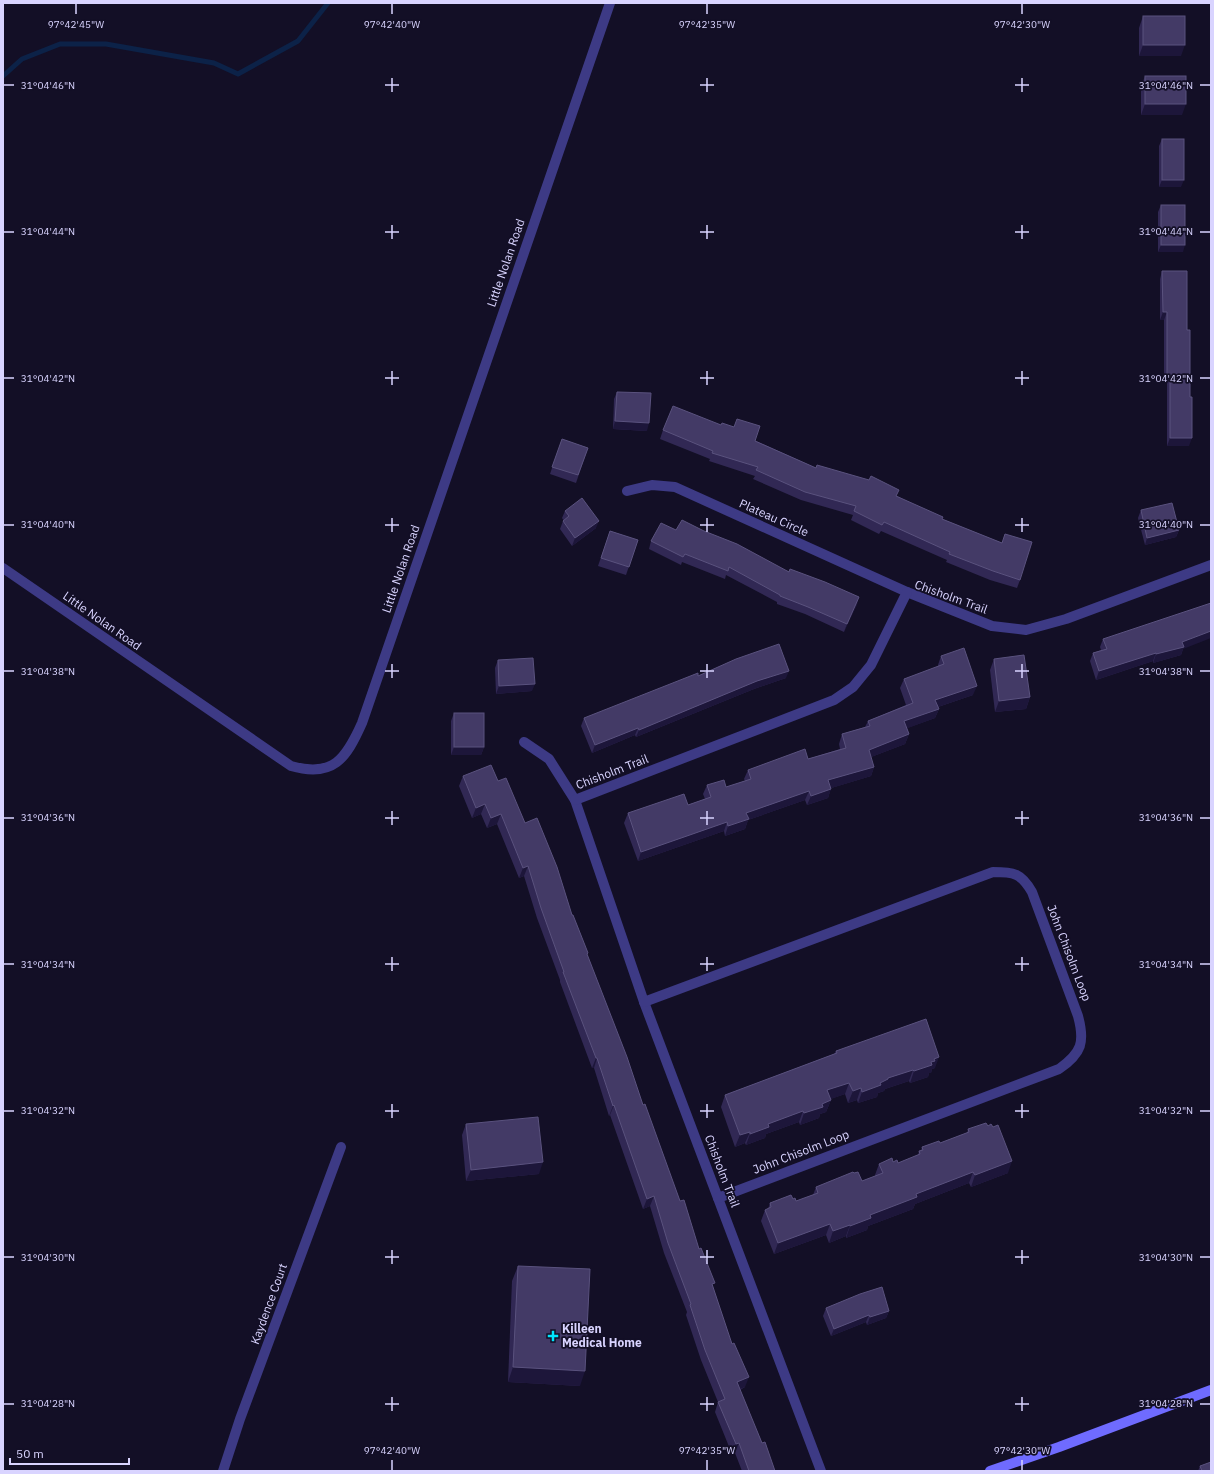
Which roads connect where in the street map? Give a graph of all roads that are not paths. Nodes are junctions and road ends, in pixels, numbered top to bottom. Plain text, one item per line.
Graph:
1 (610, 3) edge
2 (627, 491) dead end
3 (1211, 565) edge
4 (3, 568) edge
5 (907, 592) junction
6 (524, 742) dead end
7 (575, 800) junction
8 (644, 1002) junction
9 (341, 1147) dead end
10 (718, 1198) junction
11 (1211, 1390) edge
12 (223, 1471) edge
13 (821, 1471) edge
14 (990, 1471) edge

1 - 4 street, Little Nolan Road
2 - 5 street, Plateau Circle
3 - 5 street, Chisholm Trail
5 - 7 street, Chisholm Trail
6 - 7 street
7 - 8 street, Chisholm Trail
8 - 10 street, Chisholm Trail
8 - 10 street, John Chisolm Loop
9 - 12 street, Kaydence Court
10 - 13 street, Chisholm Trail
11 - 14 main road

